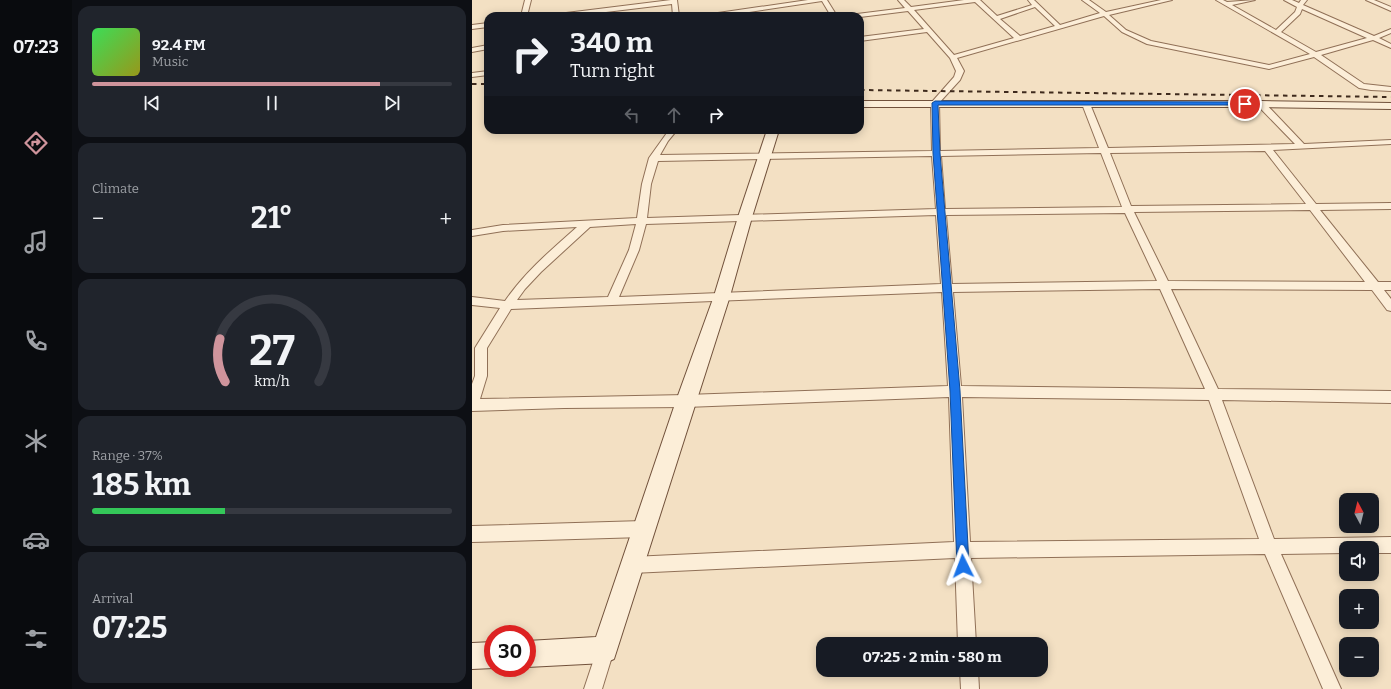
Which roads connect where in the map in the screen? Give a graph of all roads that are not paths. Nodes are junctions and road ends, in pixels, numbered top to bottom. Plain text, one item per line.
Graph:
1 (528, 0) edge
2 (820, 0) edge
3 (824, 0) edge
4 (901, 0) edge
5 (976, 0) edge
6 (1031, 0) edge
7 (1085, 0) edge
8 (1170, 0) edge
9 (1219, 0) edge
10 (1252, 0) edge
11 (1287, 0) edge
12 (1304, 0) edge
13 (1369, 0) edge
14 (674, 1) edge
15 (755, 2) dead end
16 (1228, 4) junction
17 (1037, 5) junction
18 (1300, 6) junction
19 (909, 9) junction
20 (1391, 9) edge
21 (751, 10) junction
22 (525, 12) edge
23 (608, 12) edge
24 (675, 12) edge
25 (738, 12) edge
26 (832, 12) edge
27 (1105, 14) junction
28 (864, 15) edge
29 (996, 18) junction
30 (484, 26) edge
31 (472, 27) edge
32 (1059, 27) junction
33 (928, 30) junction
34 (1391, 31) edge
35 (1277, 32) junction
36 (864, 38) edge
37 (1374, 38) junction
38 (1019, 39) junction
39 (1391, 46) edge
40 (484, 48) edge
41 (472, 50) edge
42 (1315, 54) junction
43 (953, 57) junction
44 (484, 74) edge
45 (472, 75) edge
46 (1391, 89) edge
47 (935, 103) junction
48 (864, 104) edge
49 (1086, 104) junction
50 (1261, 104) junction
51 (1391, 106) edge
52 (670, 134) edge
53 (772, 134) edge
54 (1391, 142) edge
55 (1302, 147) junction
56 (1267, 148) junction
57 (1104, 150) junction
58 (936, 153) junction
59 (765, 156) junction
60 (653, 158) junction
61 (1391, 206) edge
62 (1312, 207) junction
63 (1128, 210) junction
64 (941, 212) junction
65 (745, 217) junction
66 (642, 220) junction
67 (588, 223) junction
68 (472, 233) edge
69 (1164, 285) junction
70 (1391, 286) edge
71 (1374, 287) junction
72 (947, 288) junction
73 (722, 296) junction
74 (472, 301) edge
75 (612, 301) junction
76 (508, 304) junction
77 (1391, 307) edge
78 (476, 348) edge
79 (955, 391) junction
80 (1214, 395) junction
81 (1391, 397) edge
82 (686, 400) junction
83 (472, 404) edge
84 (643, 529) junction
85 (472, 534) edge
86 (1391, 545) edge
87 (1269, 546) junction
88 (962, 550) junction
89 (632, 564) junction
90 (967, 637) edge
91 (605, 650) junction
92 (536, 654) edge
93 (484, 655) edge
94 (472, 656) edge
95 (969, 677) edge
96 (593, 689) edge
97 (970, 689) edge
98 (1332, 689) edge

1 - 22 street
2 - 21 street
3 - 26 street
4 - 19 street
5 - 19 street
5 - 29 street
6 - 17 street
7 - 27 street
8 - 27 street
9 - 16 street
10 - 16 street
11 - 18 street
12 - 18 street
13 - 20 street
14 - 23 street
14 - 24 street
15 - 21 street
16 - 35 street
17 - 29 street
17 - 32 street
18 - 35 street
18 - 37 street
19 - 28 street
19 - 33 street
21 - 25 street
27 - 32 street
27 - 42 street
29 - 38 street
30 - 31 street
32 - 38 street
33 - 36 street
33 - 43 street
34 - 37 street
35 - 42 street
37 - 39 street
37 - 42 street
38 - 43 street
40 - 41 street
42 - 46 street
43 - 47 street
44 - 45 street
47 - 48 main road
47 - 49 main road
47 - 58 street
49 - 50 main road
49 - 57 street
50 - 51 main road
50 - 55 street
52 - 60 street
53 - 59 main road
54 - 55 street
55 - 56 street
56 - 57 street
56 - 62 street
57 - 58 street
57 - 63 street
58 - 59 street
58 - 64 street
59 - 60 street
59 - 65 main road
60 - 66 street
61 - 62 street
62 - 63 street
62 - 71 street
63 - 64 street
63 - 69 street
64 - 65 street
64 - 72 street
65 - 66 street
65 - 73 main road
66 - 67 street
66 - 75 street
67 - 68 street
67 - 76 street
69 - 71 street
69 - 72 street
69 - 80 street
70 - 71 street
71 - 77 street
72 - 73 street
72 - 79 street
73 - 75 street
73 - 82 main road
74 - 76 street
75 - 76 street
76 - 78 street
78 - 83 street
79 - 80 street
79 - 82 street
79 - 88 street
80 - 81 street
80 - 87 street
82 - 83 street
82 - 84 main road
84 - 85 street
84 - 89 main road
86 - 87 street
87 - 88 street
87 - 98 street
88 - 89 street
88 - 90 street
89 - 91 main road
91 - 92 main road
91 - 96 street
93 - 94 main road
95 - 97 street

